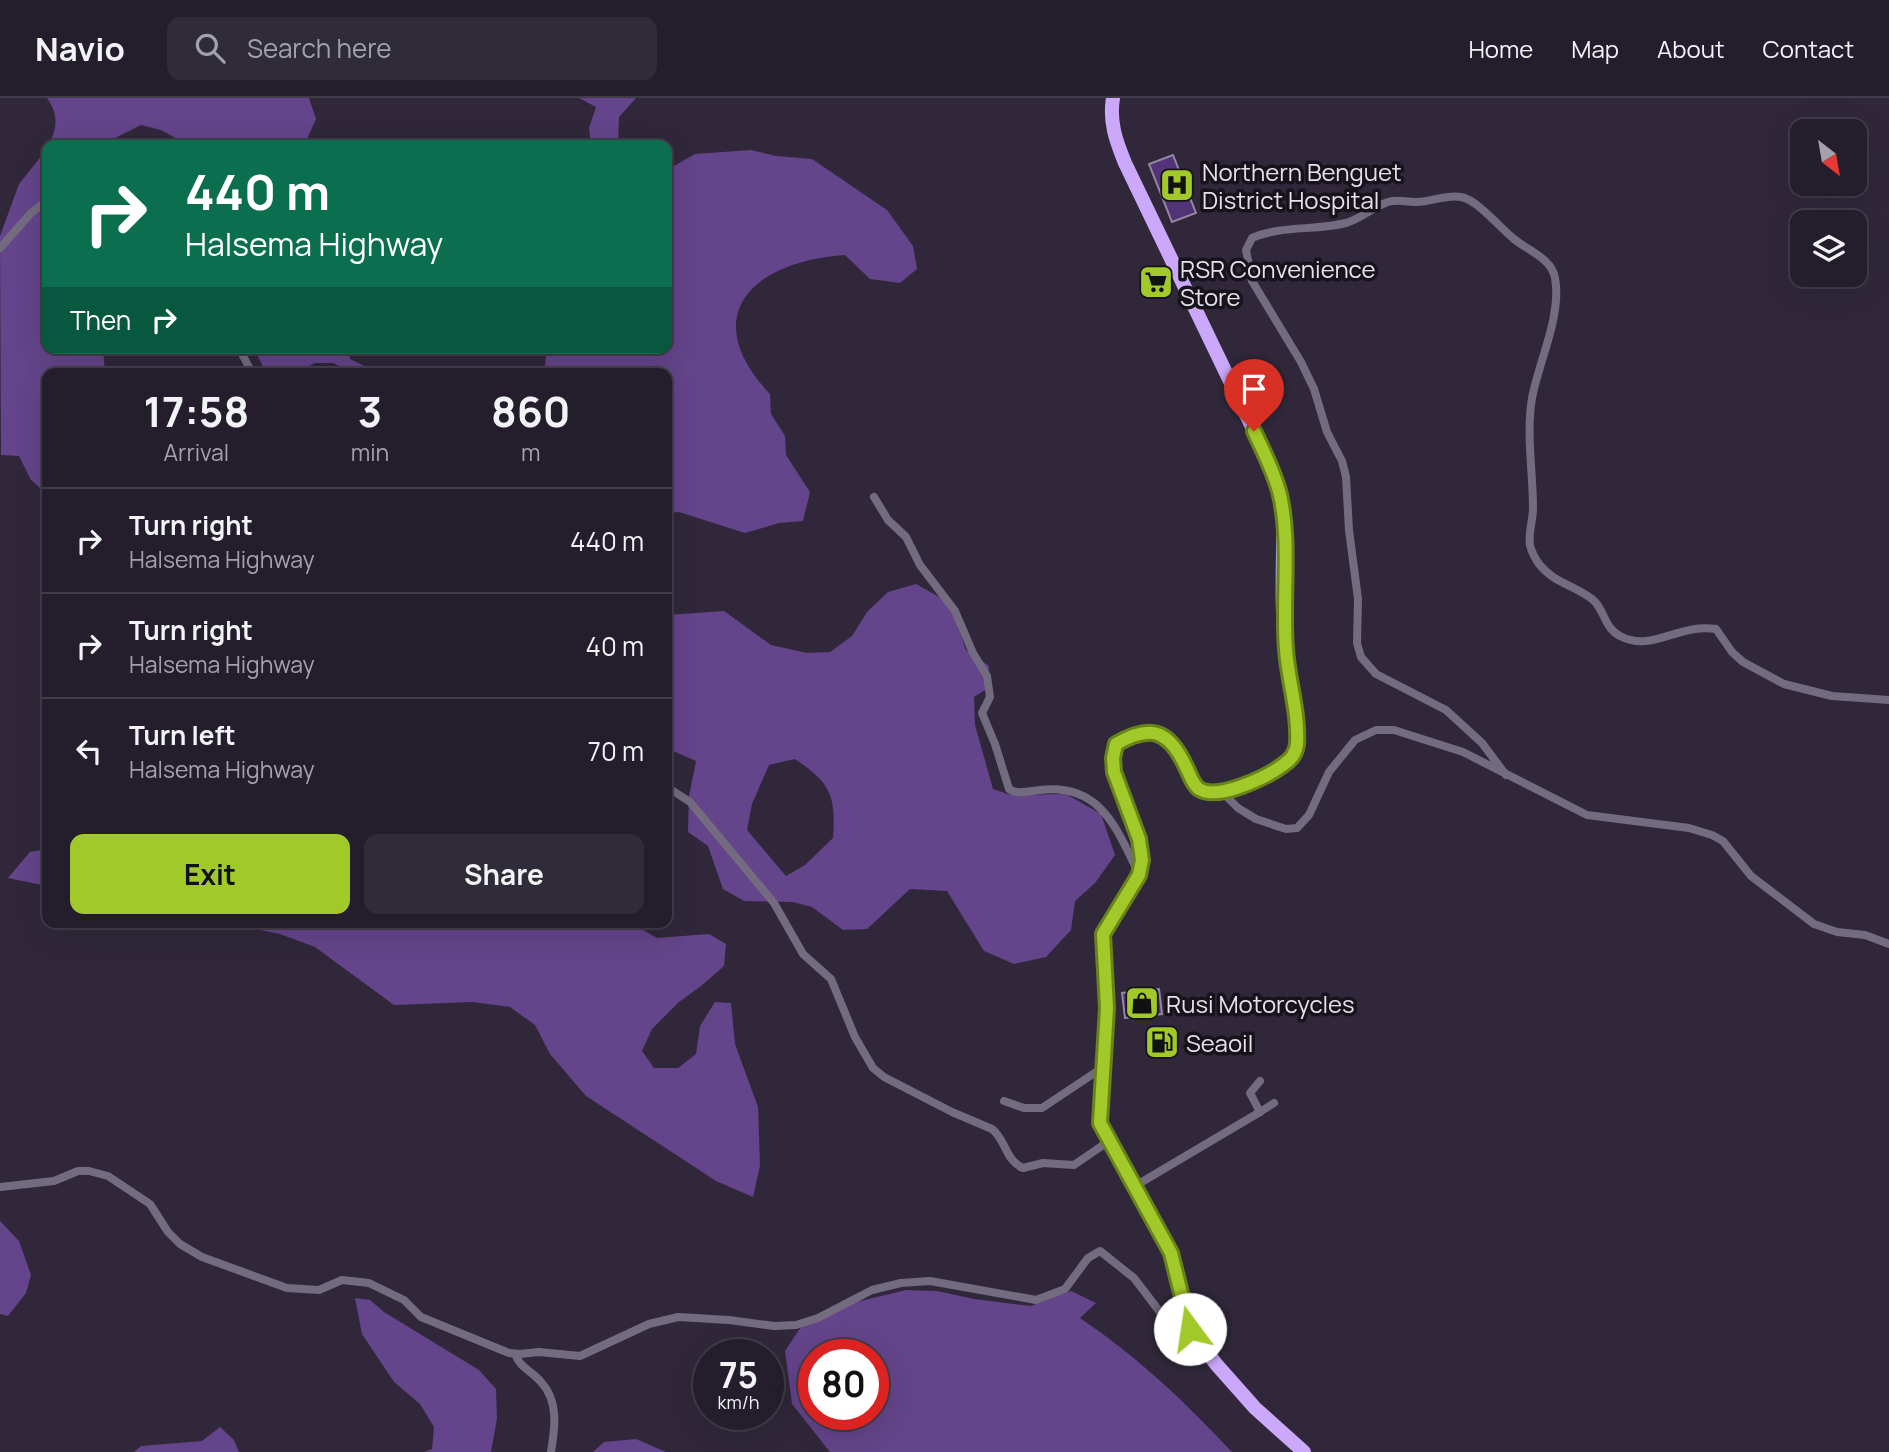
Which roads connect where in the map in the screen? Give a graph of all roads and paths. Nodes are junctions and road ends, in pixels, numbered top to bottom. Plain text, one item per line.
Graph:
1 (1113, 98) edge
2 (42, 205) edge
3 (0, 248) edge
4 (874, 497) dead end
5 (1889, 700) edge
6 (1506, 775) junction
7 (672, 789) edge
8 (1222, 792) junction
9 (1139, 875) junction
10 (1889, 944) edge
11 (1105, 1066) junction
12 (1260, 1081) dead end
13 (1004, 1101) dead end
14 (1274, 1103) dead end
15 (1260, 1112) junction
16 (1109, 1141) junction
17 (1135, 1186) junction
18 (0, 1187) edge
19 (1190, 1329) junction
20 (515, 1354) junction
21 (551, 1452) edge
22 (1304, 1452) edge

1 - 8 highway
2 - 3 street
4 - 9 street
5 - 6 street
6 - 8 street
6 - 10 street
7 - 16 street
8 - 9 highway
9 - 11 highway
11 - 13 street
11 - 16 highway
12 - 15 street
14 - 15 street
15 - 17 street
16 - 17 highway
17 - 19 highway
18 - 20 street
19 - 20 street
19 - 22 highway
20 - 21 street

